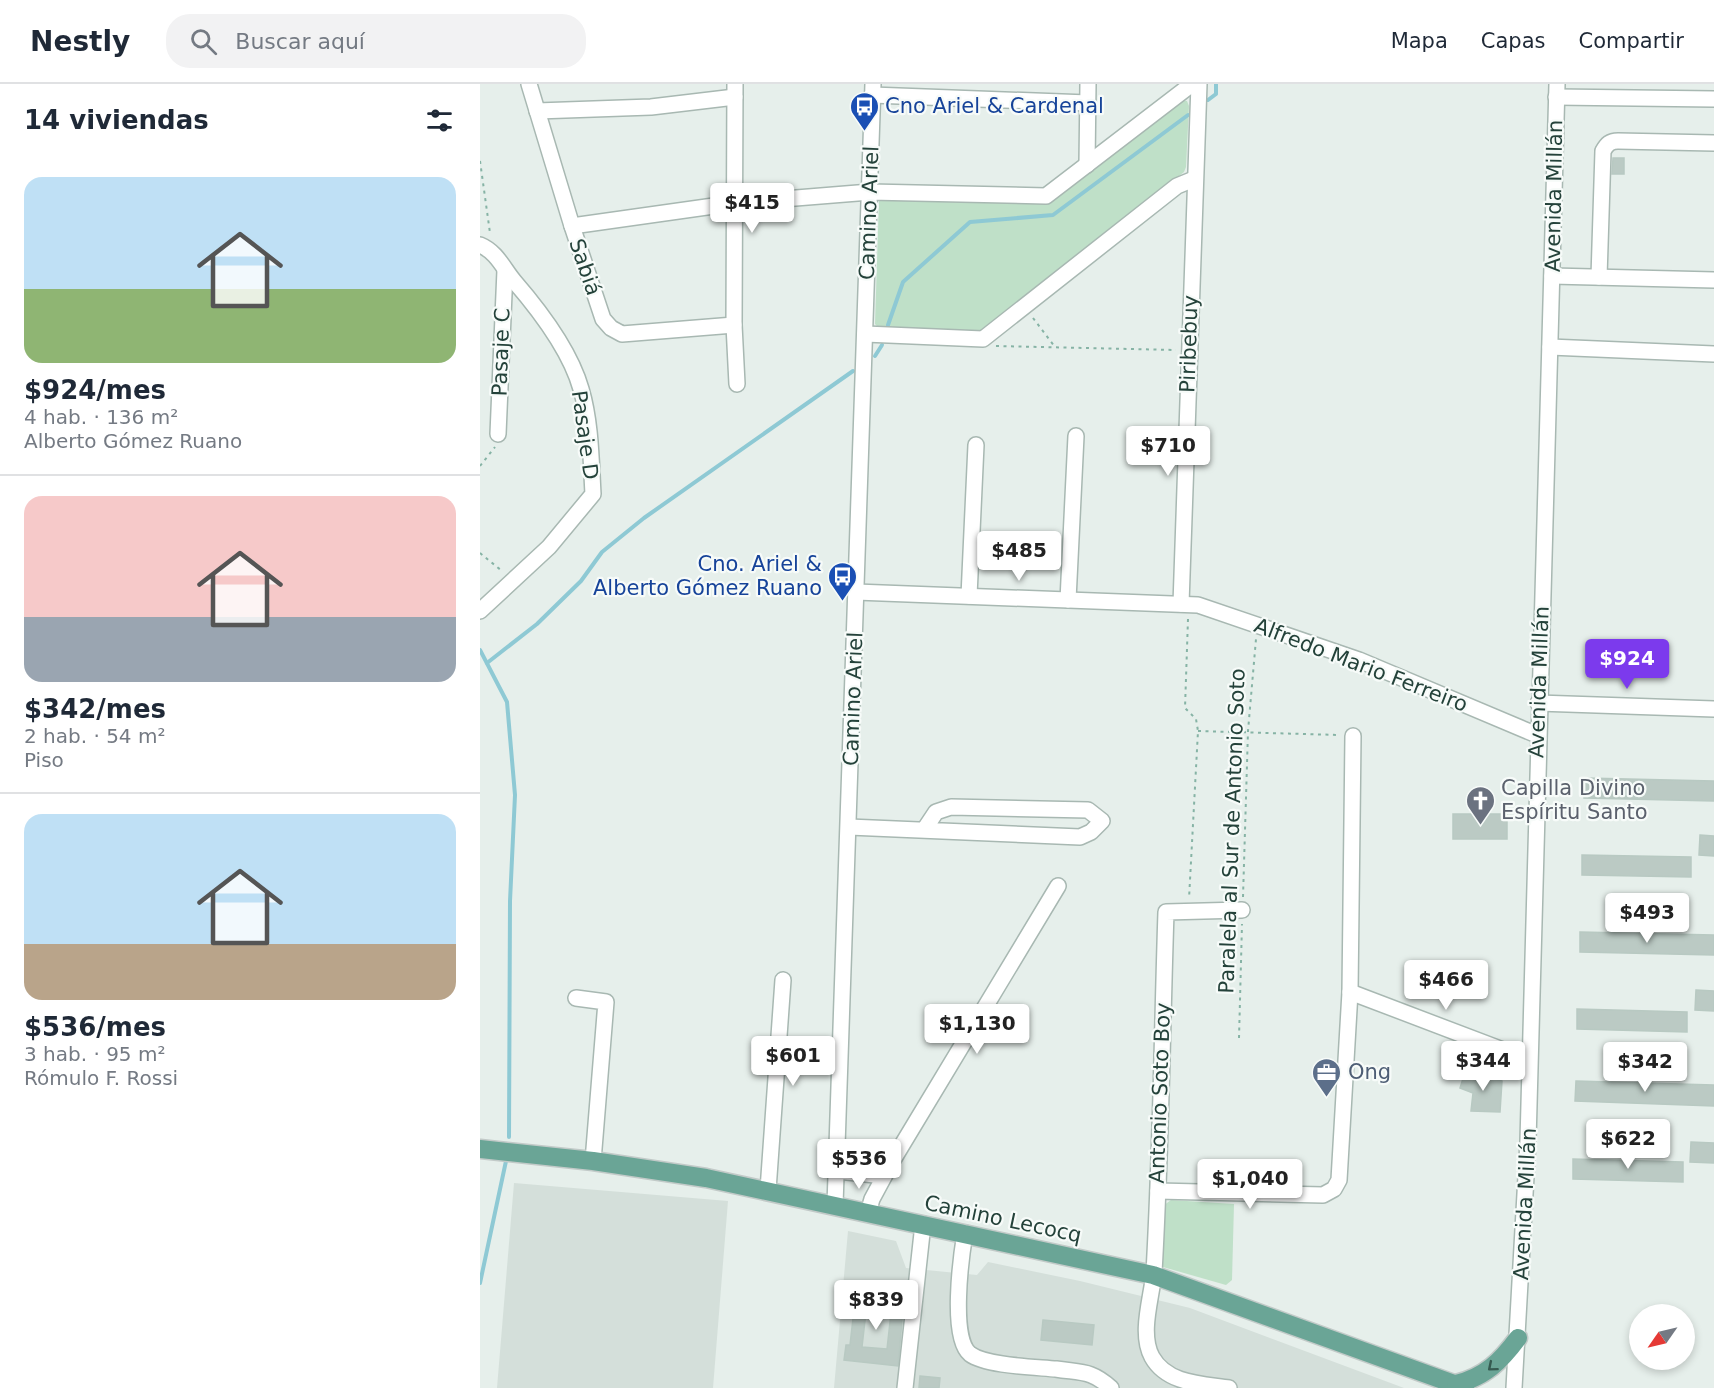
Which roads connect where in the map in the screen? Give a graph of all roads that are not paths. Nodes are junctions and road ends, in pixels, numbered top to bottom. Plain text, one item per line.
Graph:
1 (529, 84) edge
2 (1088, 84) edge
3 (1192, 84) edge
4 (1199, 84) edge
5 (872, 89) edge
6 (735, 91) edge
7 (983, 91) edge
8 (1557, 91) edge
9 (1714, 99) edge
10 (1088, 103) junction
11 (537, 111) junction
12 (1714, 143) edge
13 (1087, 165) junction
14 (1194, 179) junction
15 (870, 192) junction
16 (735, 203) junction
17 (572, 226) junction
18 (486, 248) edge
19 (505, 270) junction
20 (1552, 276) junction
21 (1599, 277) junction
22 (1714, 280) edge
23 (734, 325) junction
24 (865, 334) junction
25 (1550, 347) junction
26 (1714, 354) edge
27 (737, 384) dead end
28 (498, 434) road end
29 (1076, 436) dead end
30 (976, 445) dead end
31 (856, 592) junction
32 (969, 597) junction
33 (1068, 600) junction
34 (1181, 604) junction
35 (480, 612) edge
36 (1538, 703) junction
37 (1714, 709) edge
38 (1537, 735) junction
39 (1353, 736) road end
40 (849, 827) junction
41 (924, 830) junction
42 (1058, 886) dead end
43 (1242, 910) road end
44 (783, 980) dead end
45 (1350, 993) junction
46 (576, 998) dead end
47 (1529, 1060) junction
48 (480, 1149) edge
49 (592, 1161) junction
50 (838, 1171) junction
51 (884, 1176) junction
52 (768, 1190) junction
53 (1158, 1191) junction
54 (835, 1205) junction
55 (868, 1213) junction
56 (923, 1224) junction
57 (964, 1233) junction
58 (1154, 1275) junction
59 (1518, 1338) junction
60 (1461, 1386) edge
61 (906, 1388) edge
62 (1111, 1388) edge
63 (1229, 1388) edge
64 (1514, 1388) edge

1 - 11 street, Sabiá
2 - 10 street
3 - 13 street
4 - 14 street, Piribebuy
5 - 7 street
5 - 15 street, Camino Ariel
6 - 11 street
6 - 16 street
7 - 10 street
8 - 9 street
8 - 20 street, Avenida Millán
10 - 13 street
11 - 17 street, Sabiá
12 - 21 street
13 - 15 street
14 - 24 street
14 - 34 street, Piribebuy
15 - 16 street
15 - 24 street, Camino Ariel
16 - 17 street
16 - 23 street
17 - 23 street, Sabiá
18 - 19 street, Pasaje D
19 - 28 street, Pasaje C
19 - 35 street, Pasaje D
20 - 21 street
20 - 25 street, Avenida Millán
21 - 22 street
23 - 27 street
24 - 31 street, Camino Ariel
25 - 26 street
25 - 36 street, Avenida Millán
29 - 33 street
30 - 32 street
31 - 32 street, Alfredo Mario Ferreiro
31 - 40 street, Camino Ariel
32 - 33 street, Alfredo Mario Ferreiro
33 - 34 street, Alfredo Mario Ferreiro
34 - 38 street, Alfredo Mario Ferreiro
36 - 37 street
36 - 38 street, Avenida Millán
38 - 47 street, Avenida Millán
39 - 45 street
40 - 41 street
40 - 50 street, Camino Ariel
41 - 41 street
42 - 51 street
43 - 53 street, Antonio Soto Boy
44 - 52 street
45 - 47 street
45 - 53 street
46 - 49 street
47 - 59 street, Avenida Millán
48 - 49 main road, Camino Lecocq
49 - 52 main road, Camino Lecocq
50 - 51 street
50 - 54 street, Camino Ariel
51 - 55 street
52 - 54 main road, Camino Lecocq
53 - 58 street, Antonio Soto Boy
54 - 55 main road, Camino Lecocq
55 - 56 main road, Camino Lecocq
56 - 57 main road, Camino Lecocq
56 - 61 street
57 - 58 main road, Camino Lecocq
57 - 62 street
58 - 60 main road, Camino Lecocq
58 - 63 street, Antonio Soto Boy
59 -> 60 main road
59 - 64 street, Avenida Millán

